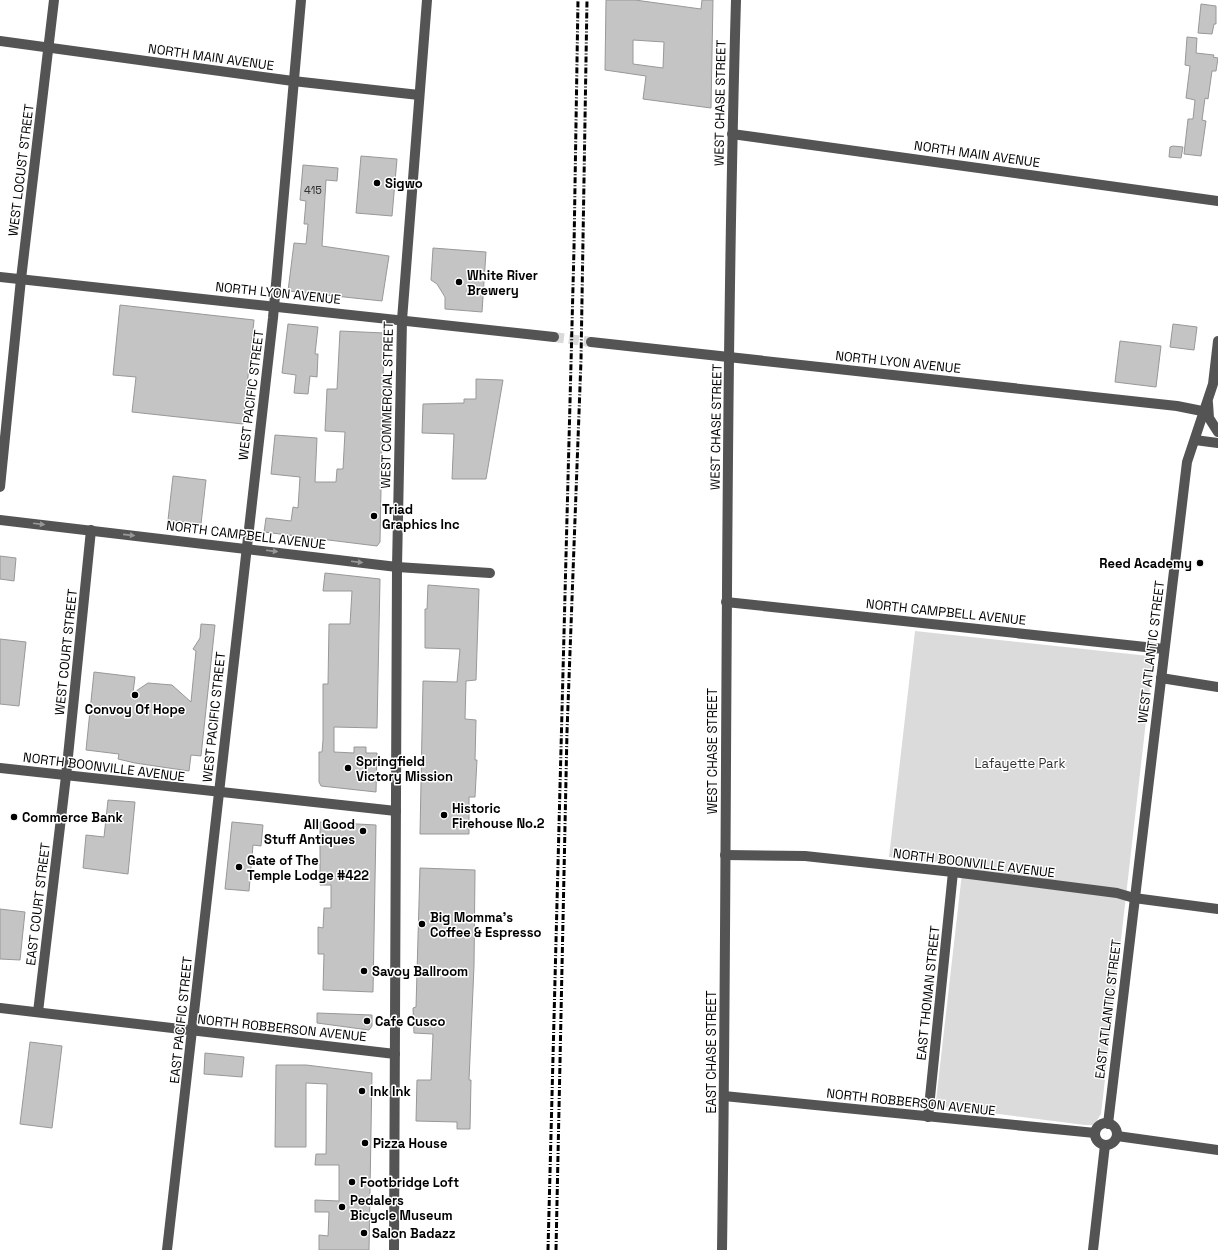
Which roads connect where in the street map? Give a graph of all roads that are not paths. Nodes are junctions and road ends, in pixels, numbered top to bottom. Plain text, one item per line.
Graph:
1 (54, 0) edge
2 (301, 0) edge
3 (427, 0) edge
4 (736, 0) edge
5 (0, 41) edge
6 (49, 48) junction
7 (293, 81) junction
8 (419, 95) junction
9 (732, 134) junction
10 (1218, 201) edge
11 (0, 277) edge
12 (21, 279) junction
13 (274, 306) junction
14 (402, 320) junction
15 (554, 337) tunnel mouth
16 (1218, 341) edge
17 (591, 342) tunnel mouth
18 (730, 357) junction
19 (1207, 398) junction
20 (1202, 411) junction
21 (1218, 432) edge
22 (1195, 440) junction
23 (1218, 443) edge
24 (0, 487) edge
25 (0, 520) edge
26 (90, 530) junction
27 (246, 548) junction
28 (397, 566) junction
29 (490, 573) dead end
30 (726, 602) junction
31 (1164, 649) junction
32 (1161, 678) junction
33 (1218, 687) edge
34 (0, 768) edge
35 (66, 776) junction
36 (219, 793) junction
37 (396, 811) junction
38 (725, 854) junction
39 (953, 872) junction
40 (1134, 898) junction
41 (1218, 909) edge
42 (0, 1008) edge
43 (38, 1012) junction
44 (193, 1031) junction
45 (395, 1054) junction
46 (724, 1096) junction
47 (928, 1117) junction
48 (1108, 1124) junction
49 (1095, 1132) junction
50 (1116, 1136) junction
51 (1105, 1145) junction
52 (1218, 1150) edge
53 (168, 1250) edge
54 (394, 1250) edge
55 (722, 1250) edge
56 (1093, 1250) edge

1 - 6 street, WEST LOCUST STREET
2 - 7 street, WEST PACIFIC STREET
3 - 8 street, WEST COMMERCIAL STREET
4 - 9 street, WEST CHASE STREET
5 - 6 street, NORTH MAIN AVENUE
6 - 7 street, NORTH MAIN AVENUE
6 - 12 street, WEST LOCUST STREET
7 - 8 street, NORTH MAIN AVENUE
7 - 13 street, WEST PACIFIC STREET
8 - 14 street, WEST COMMERCIAL STREET
9 - 10 street, NORTH MAIN AVENUE
9 - 18 street, WEST CHASE STREET
11 - 12 street, NORTH LYON AVENUE
12 - 13 street, NORTH LYON AVENUE
12 - 24 street, WEST LOCUST STREET
13 - 14 street, NORTH LYON AVENUE
13 - 27 street, WEST PACIFIC STREET
14 - 15 street, NORTH LYON AVENUE
14 - 28 street, WEST COMMERCIAL STREET
16 - 19 street, WEST ATLANTIC STREET
17 - 18 street, NORTH LYON AVENUE
18 - 20 street, NORTH LYON AVENUE
18 - 30 street, WEST CHASE STREET
19 - 20 street, WEST ATLANTIC STREET
19 - 21 street
20 - 22 street, WEST ATLANTIC STREET
22 - 23 street
22 - 31 street, WEST ATLANTIC STREET
25 -> 26 street, NORTH CAMPBELL AVENUE
26 -> 27 street, NORTH CAMPBELL AVENUE
26 - 35 street, WEST COURT STREET
27 -> 28 street, NORTH CAMPBELL AVENUE
27 - 36 street, WEST PACIFIC STREET
28 - 29 street, NORTH CAMPBELL AVENUE
28 - 37 street, WEST COMMERCIAL STREET
30 - 31 street, NORTH CAMPBELL AVENUE
30 - 38 street, WEST CHASE STREET
31 - 32 street, WEST ATLANTIC STREET
32 - 33 street
32 - 40 street, WEST ATLANTIC STREET
34 - 35 street, NORTH BOONVILLE AVENUE
35 - 36 street, NORTH BOONVILLE AVENUE
35 - 43 street, EAST COURT STREET
36 - 37 street, NORTH BOONVILLE AVENUE
36 - 44 street, EAST PACIFIC STREET
37 - 45 street, WEST COMMERCIAL STREET
38 - 39 street, NORTH BOONVILLE AVENUE
38 - 46 street, EAST CHASE STREET
39 - 40 street, NORTH BOONVILLE AVENUE
39 - 47 street, EAST THOMAN STREET
40 - 41 street, NORTH BOONVILLE AVENUE
40 - 48 street, EAST ATLANTIC STREET
42 - 43 street, NORTH ROBBERSON AVENUE
43 - 44 street, NORTH ROBBERSON AVENUE
44 - 45 street, NORTH ROBBERSON AVENUE
44 - 53 street, EAST PACIFIC STREET
45 - 54 street, WEST COMMERCIAL STREET
46 - 47 street, NORTH ROBBERSON AVENUE
46 - 55 street, EAST CHASE STREET
47 - 49 street, NORTH ROBBERSON AVENUE
48 - 49 street
48 - 50 street
49 - 51 street
50 - 51 street
50 - 52 street
51 - 56 street

